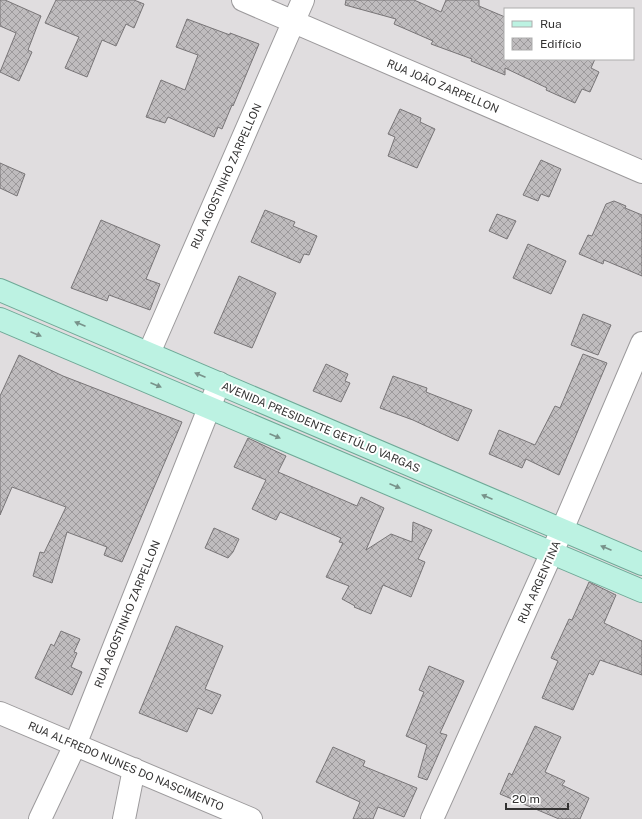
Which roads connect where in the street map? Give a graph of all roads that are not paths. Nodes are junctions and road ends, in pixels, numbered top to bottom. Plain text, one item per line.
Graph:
1 (243, 0) edge
2 (303, 0) edge
3 (294, 21) junction
4 (642, 172) edge
5 (0, 290) edge
6 (0, 319) edge
7 (642, 343) edge
8 (149, 353) junction
9 (219, 383) junction
10 (209, 408) junction
11 (562, 530) junction
12 (551, 553) junction
13 (642, 564) edge
14 (642, 591) edge
15 (0, 713) edge
16 (75, 745) junction
17 (134, 769) junction
18 (40, 819) edge
19 (124, 819) edge
20 (251, 819) edge
21 (432, 819) edge

1 - 3 street, RUA JOÃO ZARPELLON
2 - 3 street, RUA AGOSTINHO ZARPELLON
3 - 4 street, RUA JOÃO ZARPELLON
3 - 8 street, RUA AGOSTINHO ZARPELLON
8 -> 5 main road, AVENIDA PRESIDENTE GETÚLIO VARGAS
6 -> 10 main road
7 - 11 street, RUA ARGENTINA
9 -> 8 main road, AVENIDA PRESIDENTE GETÚLIO VARGAS
9 - 10 street, RUA AGOSTINHO ZARPELLON
11 -> 9 main road, AVENIDA PRESIDENTE GETÚLIO VARGAS
10 -> 12 main road
10 - 16 street, RUA AGOSTINHO ZARPELLON
11 - 12 street, RUA ARGENTINA
13 -> 11 main road, AVENIDA PRESIDENTE GETÚLIO VARGAS
12 - 14 main road
12 - 21 street, RUA ARGENTINA
15 - 16 street, RUA ALFREDO NUNES DO NASCIMENTO
16 - 17 street, RUA ALFREDO NUNES DO NASCIMENTO
16 - 18 street, RUA AGOSTINHO ZARPELLON
17 - 19 street
17 - 20 street, RUA ALFREDO NUNES DO NASCIMENTO

